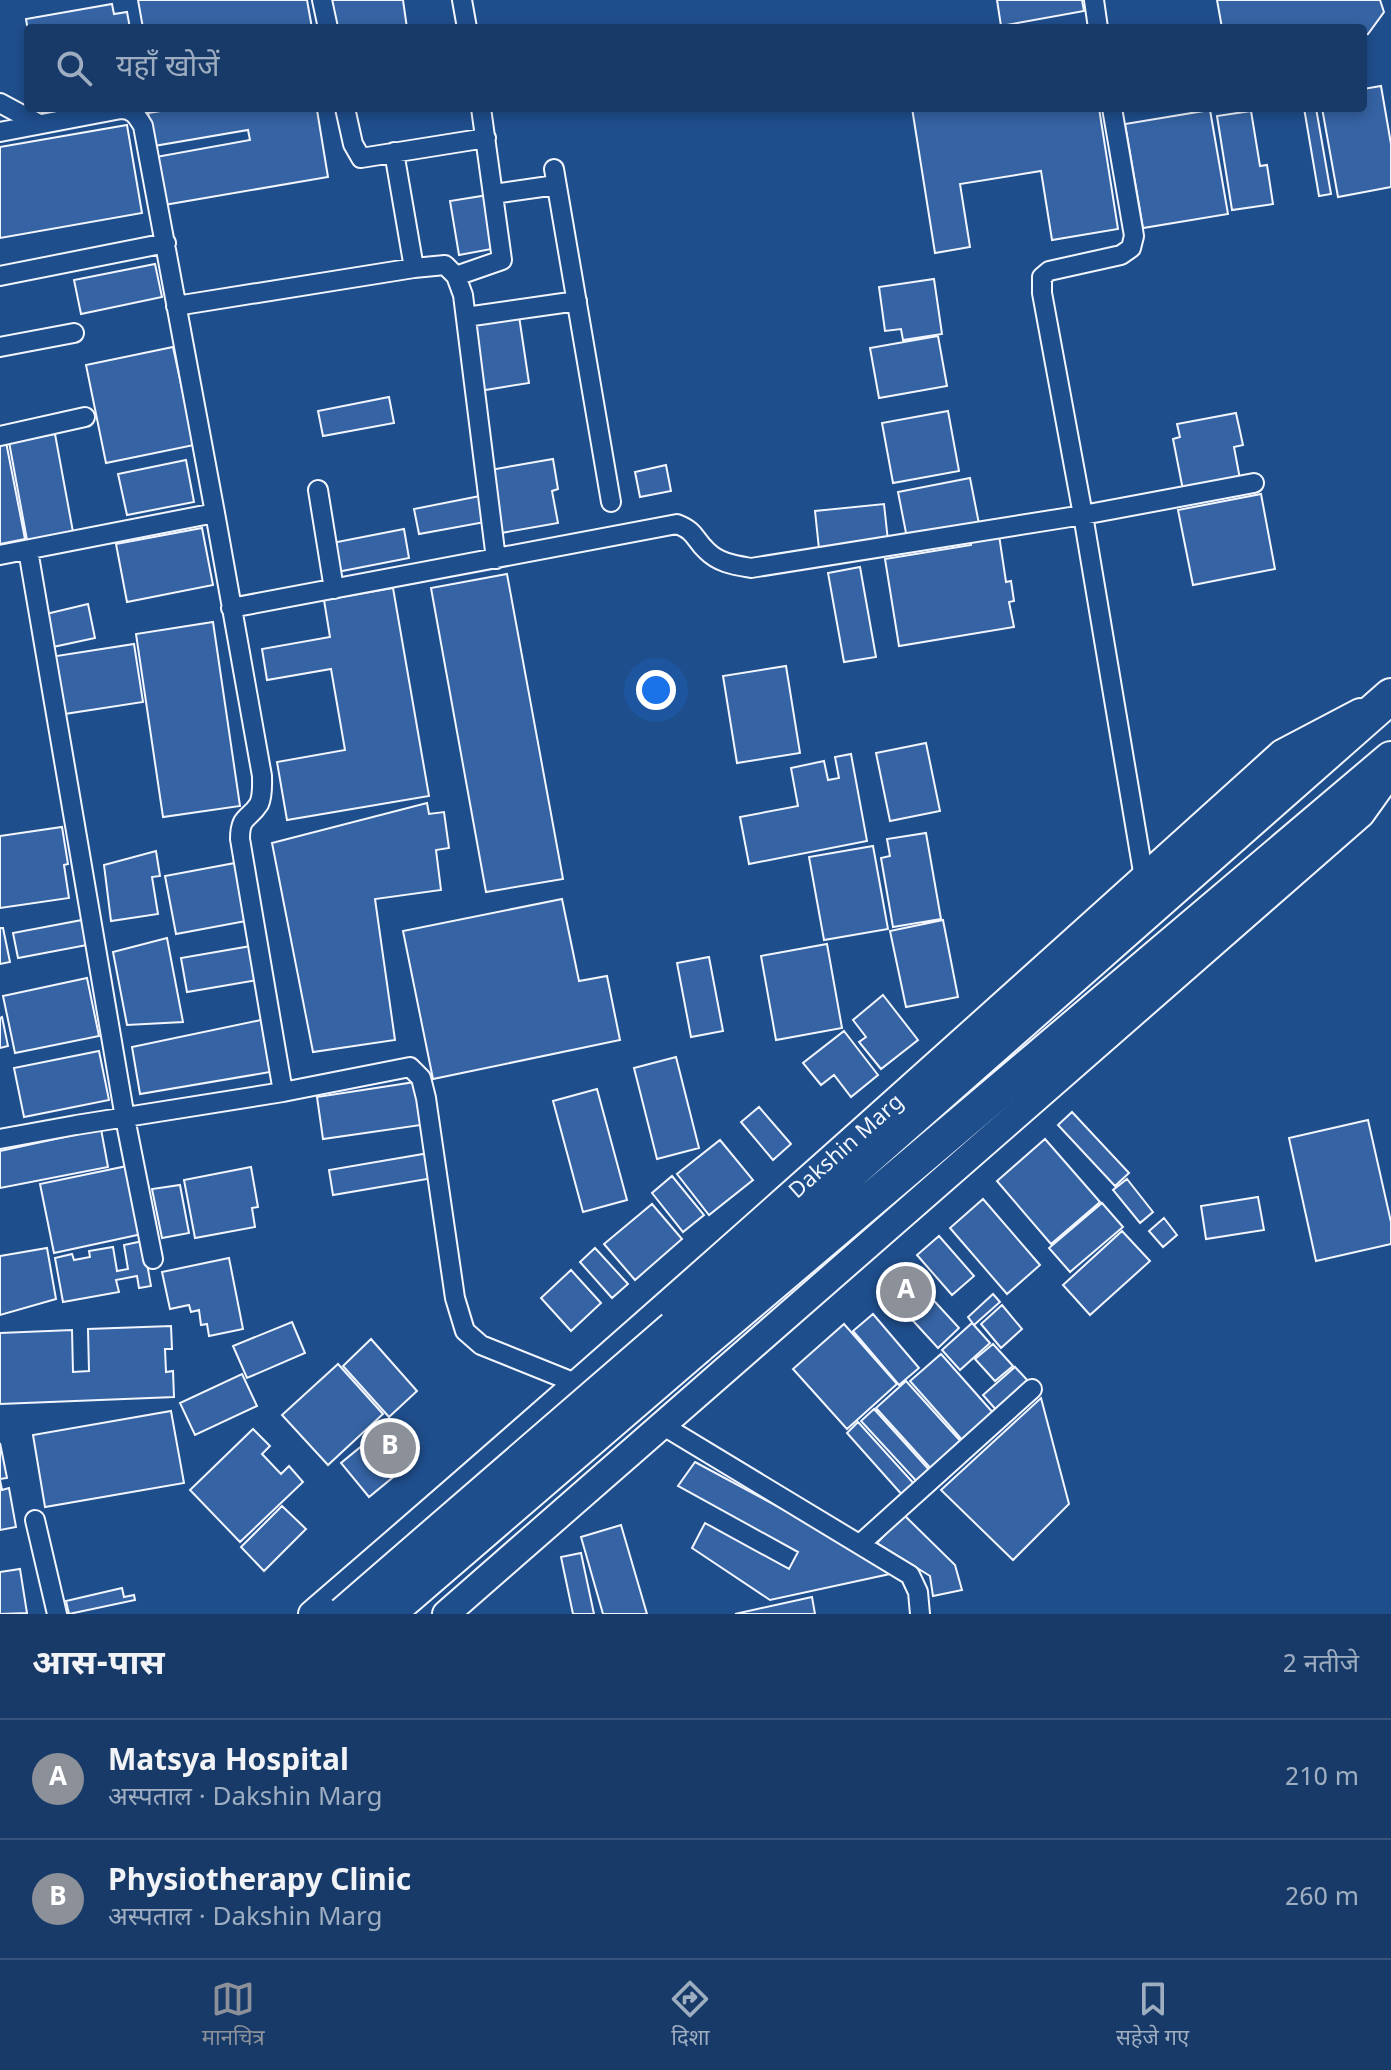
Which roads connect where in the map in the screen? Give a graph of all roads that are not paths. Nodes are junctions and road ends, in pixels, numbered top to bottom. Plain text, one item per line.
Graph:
1 (322, 0) edge
2 (462, 0) edge
3 (1094, 0) edge
4 (327, 24) edge
5 (466, 24) edge
6 (1097, 24) edge
7 (0, 103) edge
8 (105, 112) edge
9 (133, 112) edge
10 (346, 112) edge
11 (482, 112) edge
12 (1113, 112) edge
13 (39, 124) junction
14 (0, 132) edge
15 (486, 138) junction
16 (394, 152) junction
17 (494, 194) junction
18 (166, 243) junction
19 (414, 268) junction
20 (0, 276) edge
21 (456, 276) junction
22 (577, 301) junction
23 (176, 306) junction
24 (466, 317) junction
25 (74, 333) dead end
26 (0, 347) edge
27 (85, 417) dead end
28 (0, 436) edge
29 (1254, 483) dead end
30 (318, 490) dead end
31 (611, 502) dead end
32 (215, 513) junction
33 (1083, 515) junction
34 (28, 550) junction
35 (0, 555) edge
36 (496, 559) junction
37 (334, 589) junction
38 (231, 608) junction
39 (1391, 696) edge
40 (1391, 759) edge
41 (1391, 772) edge
42 (1144, 878) junction
43 (283, 1092) junction
44 (125, 1118) junction
45 (0, 1139) edge
46 (153, 1259) dead end
47 (685, 1337) junction
48 (578, 1384) junction
49 (1032, 1389) dead end
50 (662, 1425) junction
51 (35, 1520) dead end
52 (396, 1542) junction
53 (860, 1544) junction
54 (452, 1609) edge
55 (57, 1614) edge
56 (312, 1614) edge
57 (344, 1614) edge
58 (387, 1614) edge
59 (920, 1614) edge

1 - 4 street
2 - 5 street
3 - 6 street
7 - 13 street
8 - 13 street
9 - 18 street
10 - 16 street
11 - 15 street
12 - 33 street
13 - 14 street
15 - 16 street
15 - 17 street
16 - 19 street
17 - 21 street
17 - 22 street
18 - 20 street
18 - 23 street
19 - 21 street
19 - 23 street
21 - 24 street
22 - 24 street
22 - 31 street
23 - 32 street
24 - 36 street
25 - 26 street
27 - 28 street
29 - 33 street
30 - 37 street
32 - 34 street
32 - 38 street
33 - 36 street
33 - 42 street
34 - 35 street
34 - 44 street
36 - 37 street
37 - 38 street
38 - 43 street
39 - 42 street, Dakshin Marg
39 - 47 highway, Dakshin Marg
40 - 47 highway, Dakshin Marg
41 - 50 street
42 - 48 street, Dakshin Marg
43 - 44 street
43 - 48 street
44 - 45 street
44 - 46 street
47 - 57 highway, Dakshin Marg, bridge
47 - 58 highway, Dakshin Marg, bridge
48 - 52 street, Dakshin Marg
49 - 53 street
50 - 53 street
50 - 54 street
51 - 55 street
52 - 54 street
52 - 56 street, Dakshin Marg
53 - 59 street

